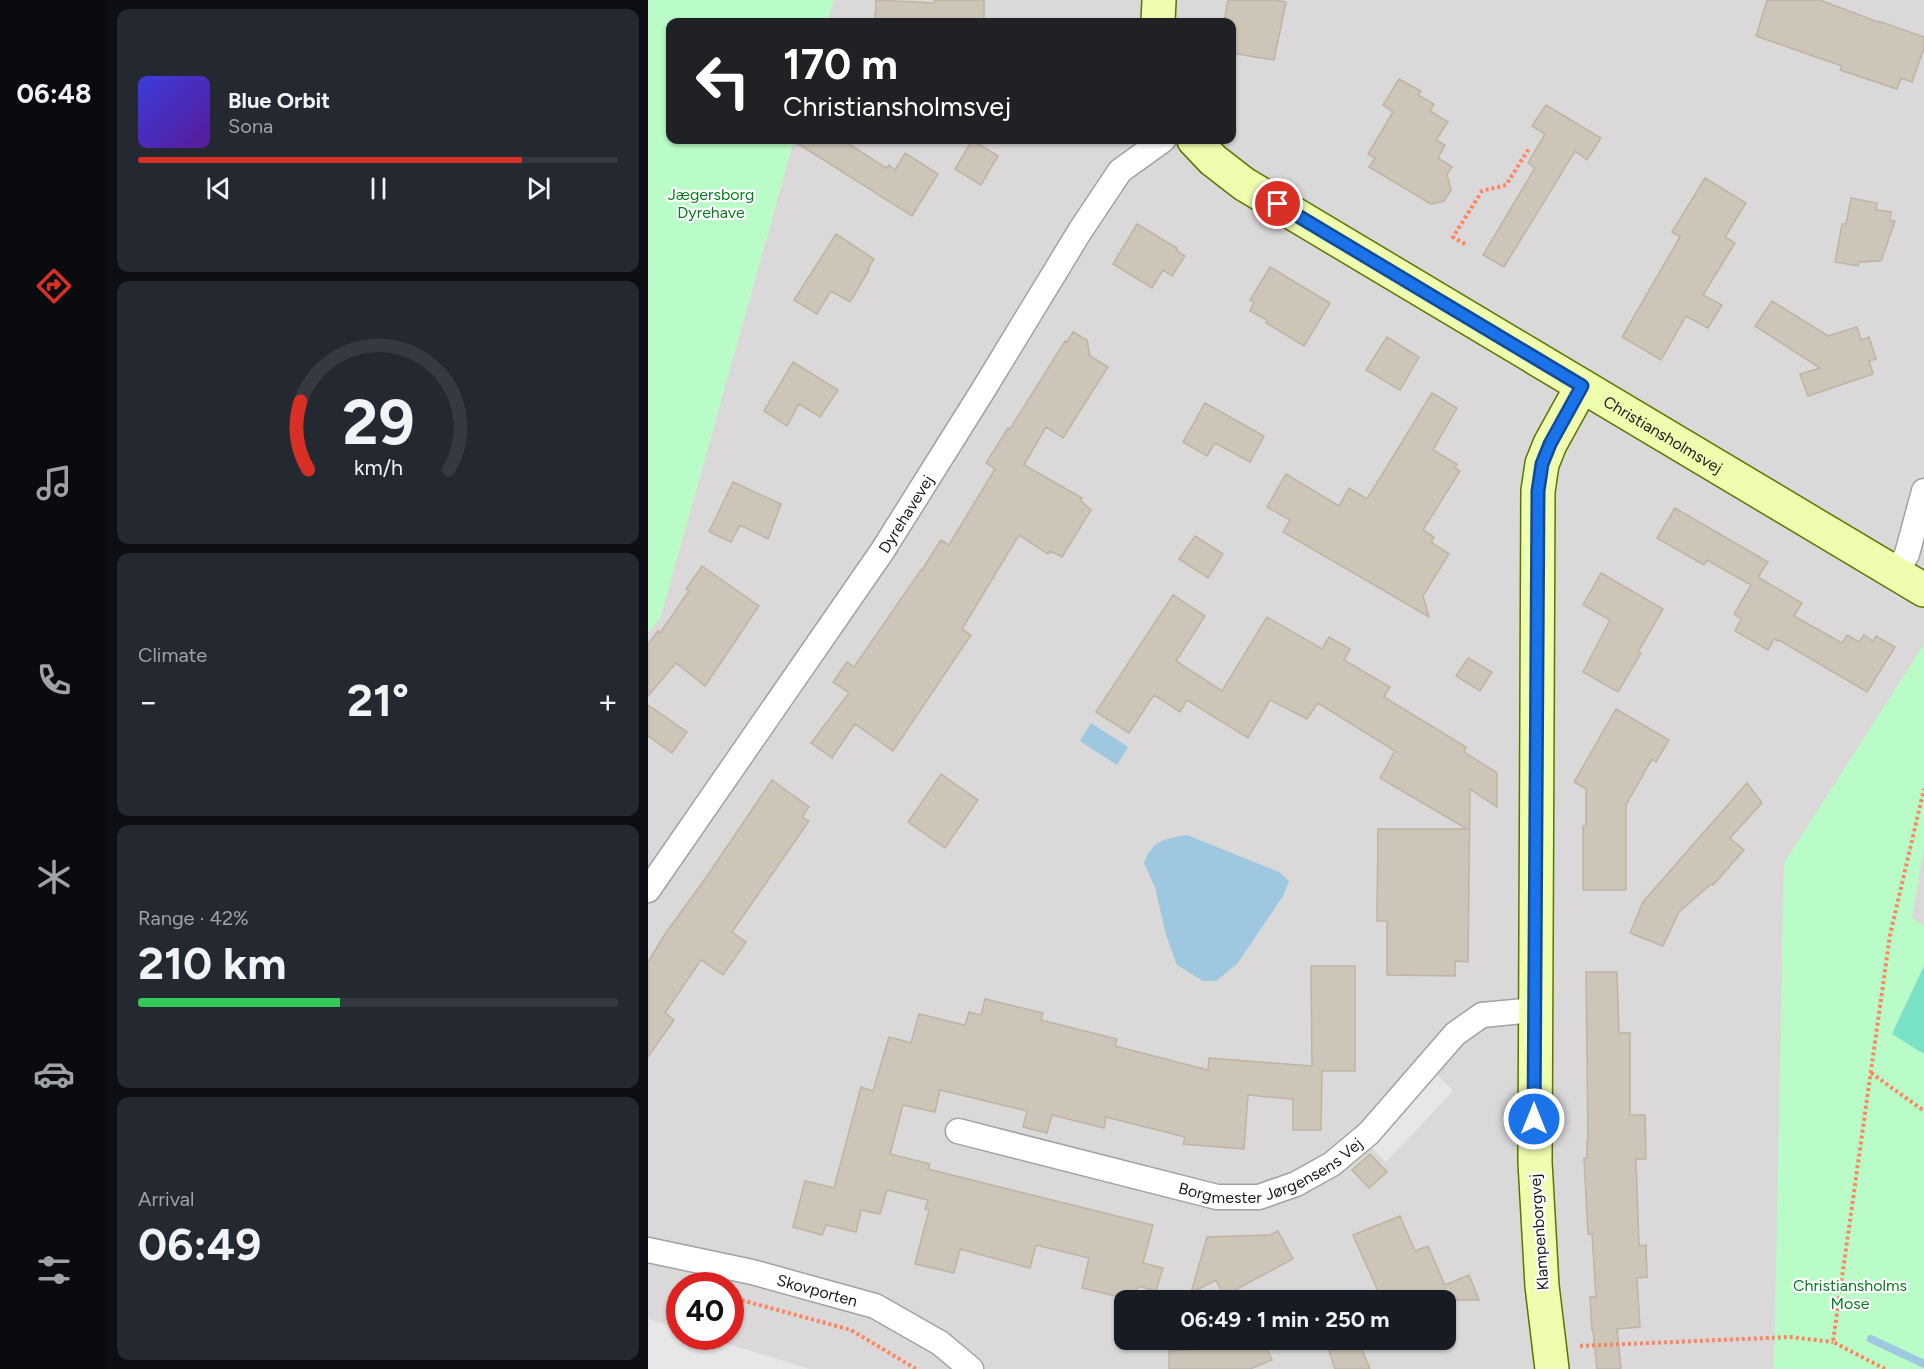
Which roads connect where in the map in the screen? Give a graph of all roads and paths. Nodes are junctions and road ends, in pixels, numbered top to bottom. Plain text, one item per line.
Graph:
1 (1159, 0) edge
2 (1158, 18) edge
3 (1157, 144) edge
4 (1198, 144) edge
5 (1530, 147) dead end
6 (1465, 244) dead end
7 (1582, 386) junction
8 (1924, 492) edge
9 (1896, 573) junction
10 (1924, 590) edge
11 (1924, 789) edge
12 (648, 890) edge
13 (1534, 1010) junction
14 (1870, 1073) junction
15 (1924, 1111) edge
16 (958, 1131) dead end
17 (648, 1250) edge
18 (744, 1301) edge
19 (1833, 1342) junction
20 (1550, 1358) edge
21 (916, 1369) edge
22 (970, 1369) edge
23 (1885, 1369) edge

1 - 2 street
3 - 12 street, Dyrehavevej
4 - 7 street, Christiansholmsvej
5 - 6 path
7 - 9 street, Christiansholmsvej
7 - 13 street, Klampenborgvej
8 - 9 street
9 - 10 street, Christiansholmsvej
11 - 14 path
13 - 16 street, Borgmester Jørgensens Vej
13 - 20 street, Klampenborgvej
14 - 15 path
14 - 19 path
17 - 22 street, Skovporten
18 - 21 path
19 - 20 path
19 - 23 path

